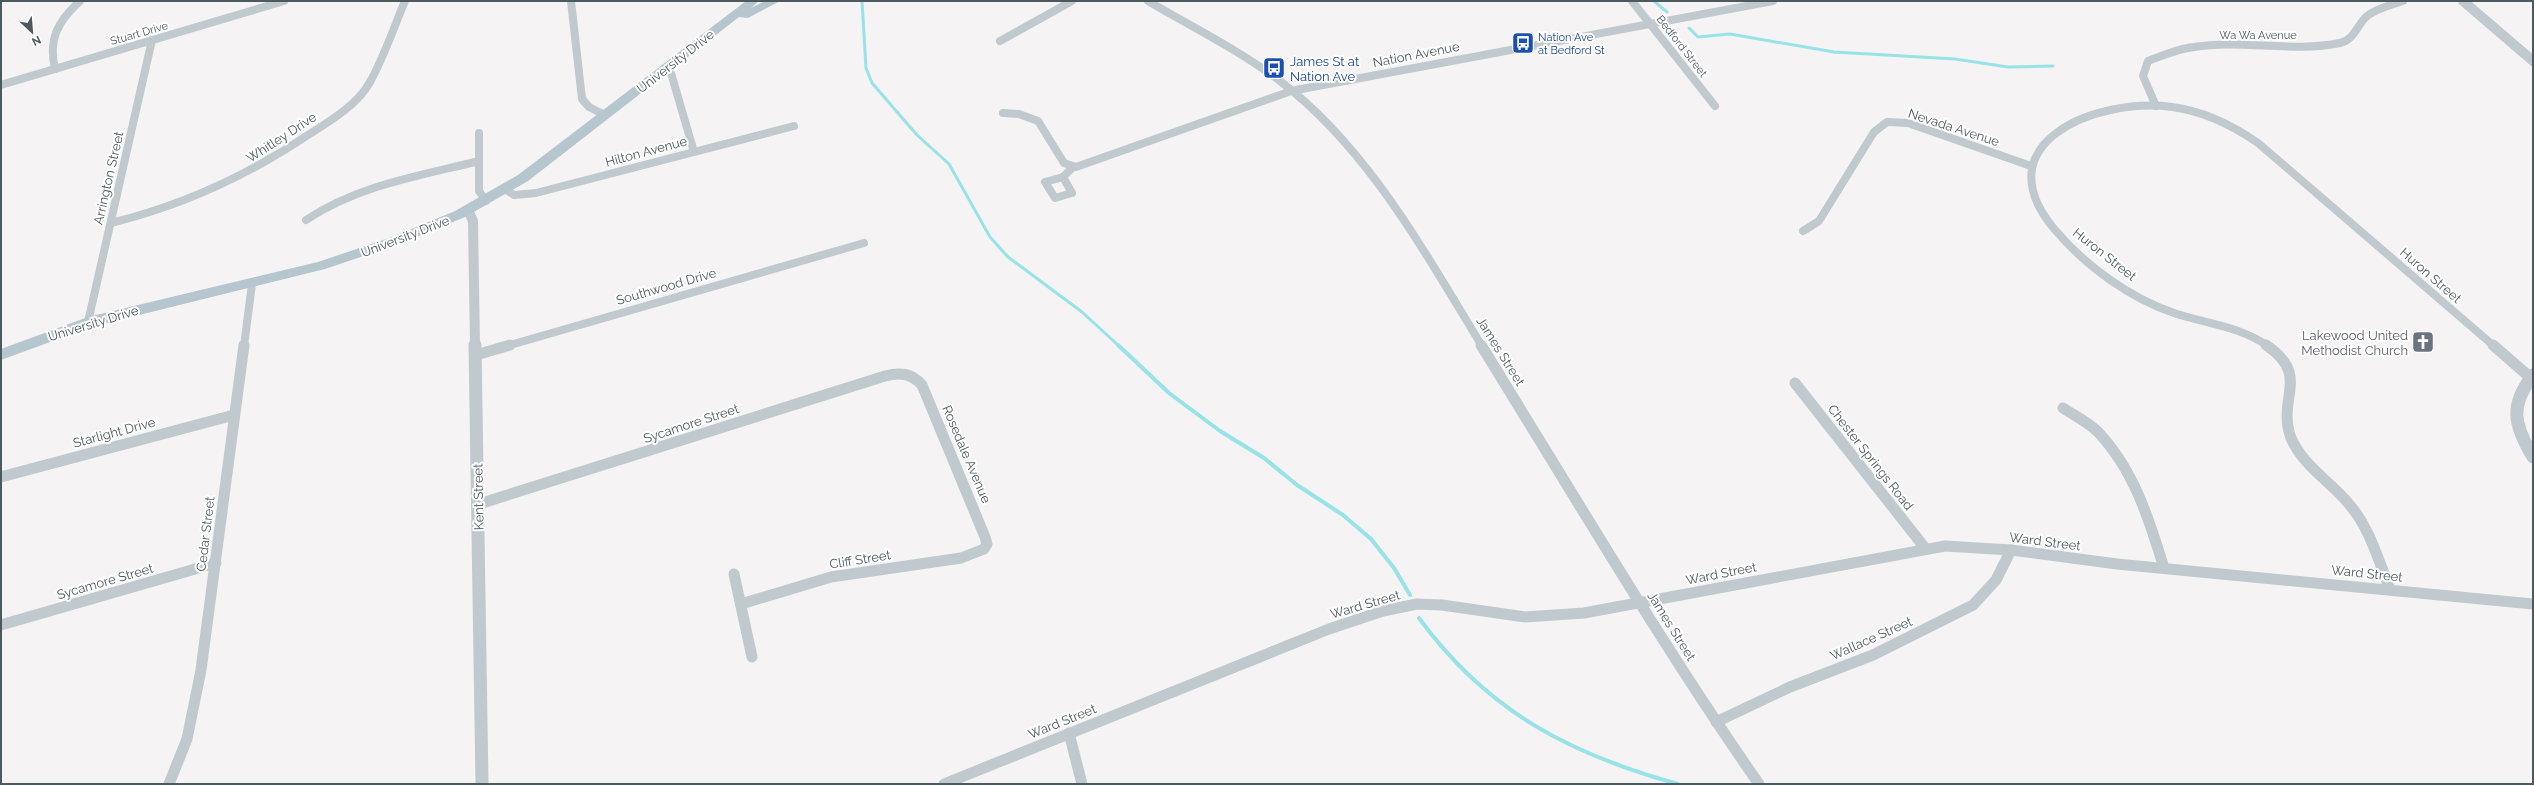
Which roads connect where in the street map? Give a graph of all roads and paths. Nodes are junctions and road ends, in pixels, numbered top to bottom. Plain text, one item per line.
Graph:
1 (80, 1) edge
2 (284, 1) edge
3 (406, 1) edge
4 (571, 1) edge
5 (753, 1) edge
6 (774, 1) edge
7 (1072, 1) edge
8 (1148, 1) edge
9 (1632, 1) edge
10 (1773, 1) edge
11 (2403, 1) edge
12 (2463, 1) edge
13 (1651, 24) junction
14 (708, 36) junction
15 (152, 40) junction
16 (1000, 42) dead end
17 (2533, 61) edge
18 (666, 67) junction
19 (55, 69) junction
20 (1, 85) edge
21 (1291, 91) junction
22 (1715, 106) dead end
23 (2156, 106) junction
24 (1003, 113) dead end
25 (605, 115) junction
26 (794, 126) dead end
27 (479, 133) dead end
28 (694, 152) junction
29 (479, 162) junction
30 (2031, 166) junction
31 (1073, 167) junction
32 (1062, 177) dead end
33 (505, 190) junction
34 (486, 201) junction
35 (468, 210) junction
36 (306, 220) dead end
37 (111, 223) junction
38 (1803, 231) dead end
39 (864, 243) dead end
40 (252, 284) junction
41 (88, 322) junction
42 (1, 355) edge
43 (476, 355) junction
44 (911, 374) joint
45 (2532, 377) edge
46 (1795, 383) dead end
47 (2063, 408) dead end
48 (234, 415) junction
49 (2533, 457) edge
50 (1, 477) edge
51 (479, 504) junction
52 (1925, 548) junction
53 (984, 549) joint
54 (2012, 550) junction
55 (216, 563) junction
56 (2164, 568) junction
57 (734, 574) dead end
58 (2390, 589) junction
59 (1640, 602) junction
60 (741, 604) junction
61 (2533, 604) edge
62 (1, 626) edge
63 (752, 657) dead end
64 (1716, 722) junction
65 (1069, 733) junction
66 (169, 784) edge
67 (482, 784) edge
68 (944, 784) edge
69 (1082, 784) edge
70 (1758, 784) edge

1 - 19 street
2 - 15 street, Stuart Drive
3 - 37 street, Whitley Drive
4 - 25 street
5 - 14 main road, University Drive
6 - 14 main road
7 - 16 street
8 - 21 street, James Street
9 - 13 street, Bedford Street
10 - 13 street, Nation Avenue
11 - 23 street, Wa Wa Avenue
12 - 17 street
13 - 21 street, Nation Avenue
13 - 22 street, Bedford Street
14 - 18 main road, University Drive
15 - 19 street, Stuart Drive
15 - 37 street, Arrington Street
18 - 25 main road, University Drive
18 - 28 street
19 - 20 street, Stuart Drive
21 - 31 street, Nation Avenue
21 - 59 street, James Street
23 - 30 street, Huron Street
23 - 45 street, Huron Street
24 - 31 street
25 - 33 main road, University Drive
26 - 28 street, Hilton Avenue
27 - 29 street
28 - 33 street, Hilton Avenue
29 - 34 street
29 - 36 street
30 - 38 street, Nevada Avenue
30 - 58 street, Huron Street
31 - 32 street
33 - 34 main road, University Drive
34 - 35 main road, University Drive
35 - 40 main road, University Drive
35 - 43 street, Kent Street
37 - 41 street, Arrington Street
39 - 43 street, Southwood Drive
40 - 41 main road, University Drive
40 - 48 street, Cedar Street
41 - 42 main road, University Drive
43 - 51 street, Kent Street
44 - 51 street, Sycamore Street
44 - 53 street, Rosedale Avenue
45 - 49 street
46 - 52 street, Chester Springs Road
47 - 56 street
48 - 50 street, Starlight Drive
48 - 55 street, Cedar Street
51 - 67 street, Kent Street
52 - 54 street, Ward Street
52 - 59 street, Ward Street
53 - 60 street, Cliff Street
54 - 56 street, Ward Street
54 - 64 street, Wallace Street
55 - 62 street, Sycamore Street
55 - 66 street, Cedar Street
56 - 58 street, Ward Street
57 - 60 street
58 - 61 street, Ward Street
59 - 64 street, James Street
59 - 65 street, Ward Street
60 - 63 street
64 - 70 street, James Street
65 - 68 street, Ward Street
65 - 69 street

